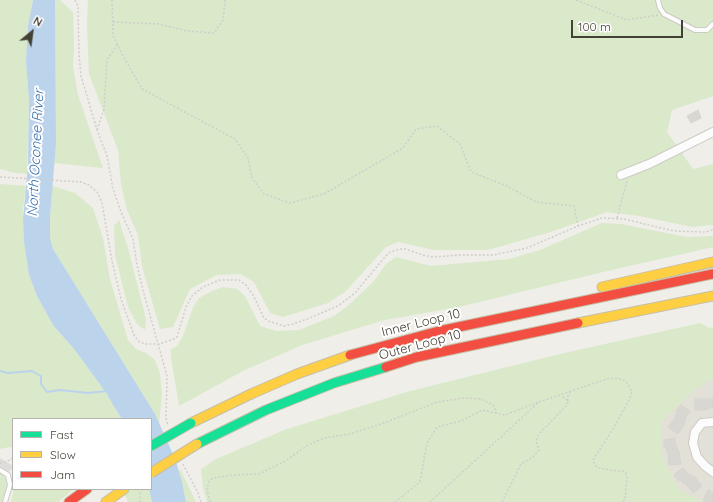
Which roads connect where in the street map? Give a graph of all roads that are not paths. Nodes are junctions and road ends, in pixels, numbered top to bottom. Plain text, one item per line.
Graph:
1 (658, 0) edge
2 (713, 24) edge
3 (713, 132) edge
4 (621, 175) dead end
5 (713, 262) edge
6 (713, 274) edge
7 (713, 296) edge
8 (555, 306) junction
9 (713, 422) edge
10 (152, 445) edge
11 (0, 470) edge
12 (152, 472) edge
13 (713, 472) edge
14 (87, 490) edge
15 (122, 491) edge
16 (5, 502) edge
17 (69, 502) edge
18 (106, 502) edge

1 - 2 lane
3 - 4 street
5 - 8 highway
6 - 8 highway, Inner Loop 10
7 - 12 highway, Outer Loop 10, bridge
8 - 10 highway, Inner Loop 10, bridge
9 - 13 street
11 - 16 lane
14 - 17 highway
15 - 18 highway

